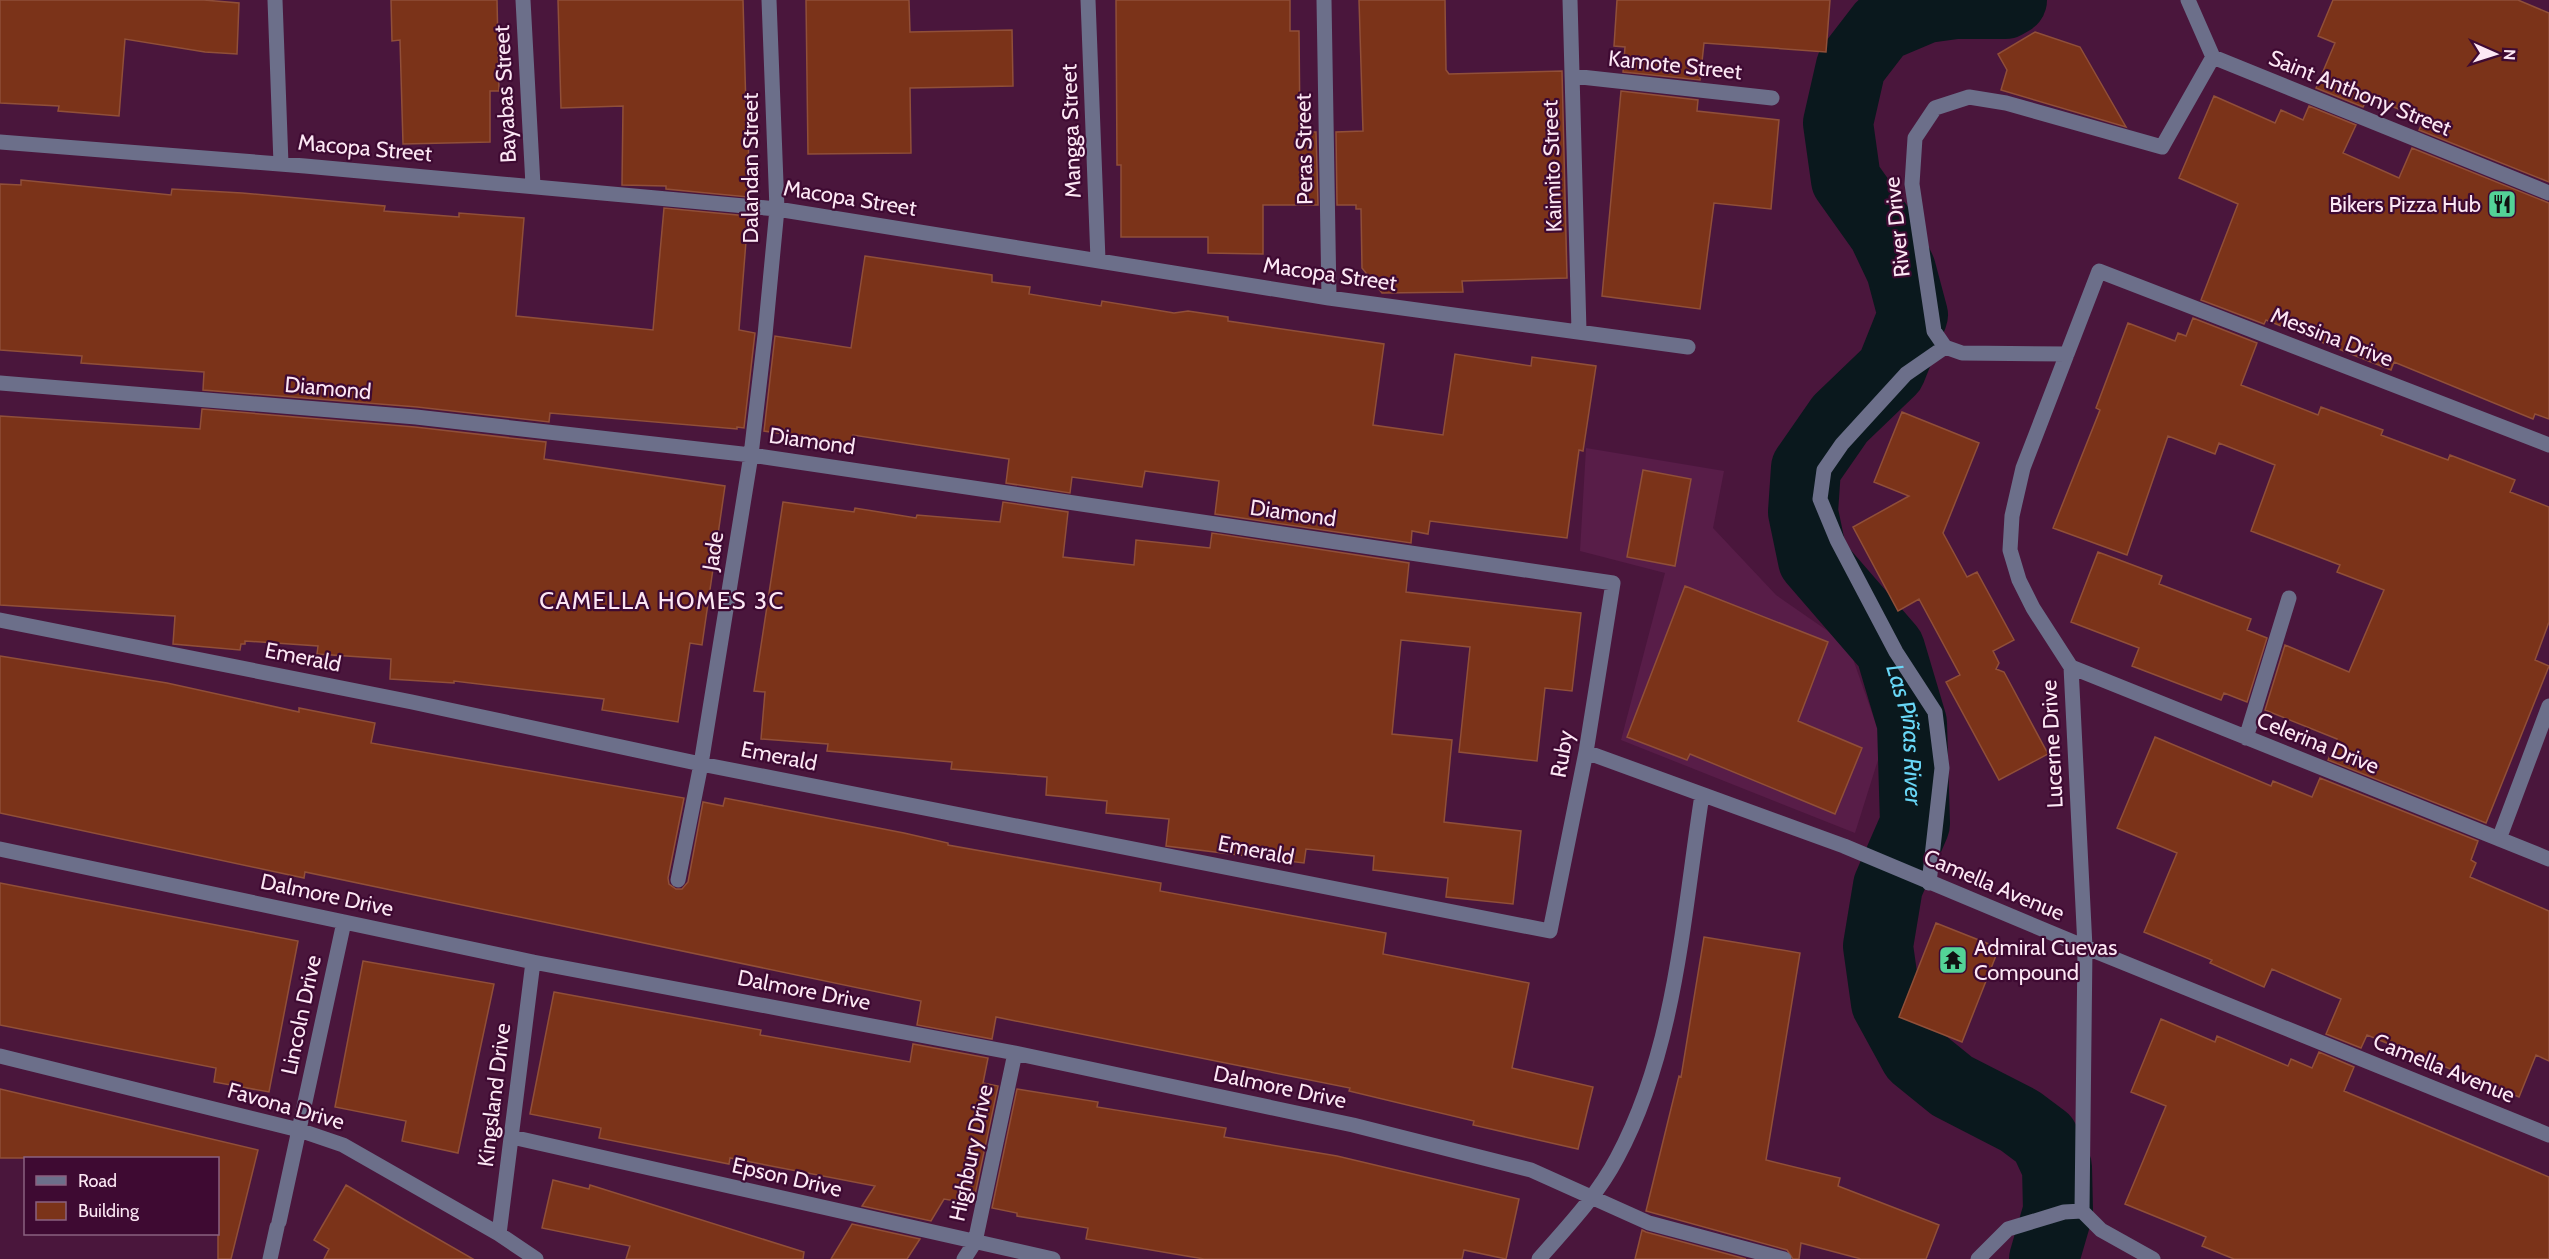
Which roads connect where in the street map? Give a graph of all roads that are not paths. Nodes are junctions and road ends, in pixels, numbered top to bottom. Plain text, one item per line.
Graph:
1 (275, 0) edge
2 (523, 0) edge
3 (769, 0) edge
4 (1088, 0) edge
5 (1324, 0) edge
6 (1570, 0) edge
7 (2188, 0) edge
8 (2212, 57) junction
9 (1572, 76) junction
10 (1772, 98) dead end
11 (0, 142) edge
12 (281, 164) junction
13 (533, 185) junction
14 (2549, 194) edge
15 (777, 209) junction
16 (1098, 260) junction
17 (2099, 271) joint
18 (1329, 298) junction
19 (1579, 332) junction
20 (765, 335) joint
21 (1688, 347) dead end
22 (1945, 347) junction
23 (2067, 354) junction
24 (0, 383) edge
25 (2549, 445) edge
26 (751, 455) junction
27 (1613, 583) joint
28 (2289, 598) dead end
29 (0, 620) edge
30 (2071, 667) junction
31 (2549, 706) edge
32 (2246, 738) junction
33 (1586, 752) junction
34 (701, 764) junction
35 (1702, 795) junction
36 (2499, 839) junction
37 (0, 849) edge
38 (2549, 859) edge
39 (678, 880) dead end
40 (1929, 883) junction
41 (344, 922) junction
42 (1550, 931) joint
43 (2085, 947) junction
44 (532, 962) junction
45 (1015, 1053) junction
46 (0, 1056) edge
47 (300, 1130) junction
48 (2549, 1134) edge
49 (512, 1137) junction
50 (1593, 1196) junction
51 (2082, 1211) junction
52 (499, 1234) junction
53 (975, 1242) junction
54 (270, 1259) edge
55 (536, 1259) edge
56 (964, 1259) edge
57 (1053, 1259) edge
58 (1539, 1259) edge
59 (1784, 1259) edge
60 (1978, 1259) edge
61 (2153, 1259) edge

1 - 12 street
2 - 13 street, Bayabas Street
3 - 15 street, Dalandan Street
4 - 16 street, Mangga Street
5 - 18 street, Peras Street
6 - 9 street, Kaimito Street
7 - 8 street
8 - 14 street, Saint Anthony Street
8 - 22 street, River Drive
9 - 10 street, Kamote Street
9 - 19 street, Kaimito Street
11 - 12 street, Macopa Street
12 - 13 street, Macopa Street
13 - 15 street, Macopa Street
15 - 16 street, Macopa Street
15 - 20 street, Dalandan Street
16 - 18 street, Macopa Street
17 - 23 street, Lucerne Drive
17 - 25 street, Messina Drive
18 - 19 street, Macopa Street
19 - 21 street, Macopa Street
20 - 26 street, Jade
22 - 23 street
22 - 40 street
23 - 30 street, Lucerne Drive
24 - 26 street, Diamond
26 - 27 street, Diamond
26 - 34 street, Jade
27 - 33 street, Ruby
28 - 32 street
29 - 34 street, Emerald
30 - 32 street, Celerina Drive
30 - 43 street, Lucerne Drive
31 - 36 street
32 - 36 street, Celerina Drive
33 - 35 street, Camella Avenue
33 - 42 street, Ruby
34 - 39 street, Jade
34 - 42 street, Emerald
35 - 40 street, Camella Avenue
35 - 50 street
36 - 38 street, Celerina Drive
37 - 41 street, Dalmore Drive
40 - 43 street, Camella Avenue
41 - 44 street, Dalmore Drive
41 - 47 street, Lincoln Drive
43 - 48 street, Camella Avenue
43 - 51 street, Lucerne Drive
44 - 45 street, Dalmore Drive
44 - 49 street, Kingsland Drive
45 - 50 street, Dalmore Drive
45 - 53 street, Highbury Drive
46 - 47 street, Favona Drive
47 - 52 street, Favona Drive
47 - 54 street, Lincoln Drive
49 - 52 street, Kingsland Drive
49 - 53 street, Epson Drive
50 - 58 street
50 - 59 street, Dalmore Drive
51 - 60 street
51 - 61 street
52 - 55 street, Favona Drive
53 - 56 street, Highbury Drive
53 - 57 street, Epson Drive

